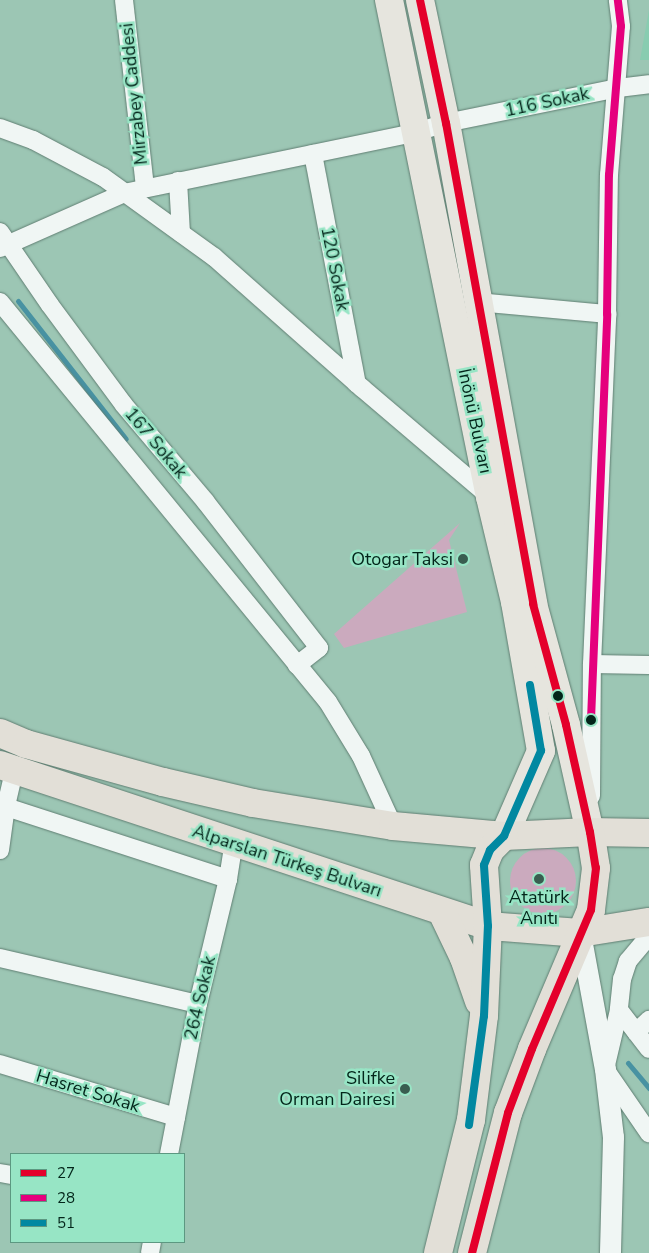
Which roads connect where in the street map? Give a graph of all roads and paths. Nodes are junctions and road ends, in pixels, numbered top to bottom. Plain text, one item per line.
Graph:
1 (124, 0) edge
2 (389, 0) edge
3 (420, 0) edge
4 (618, 0) edge
5 (627, 0) edge
6 (621, 26) junction
7 (649, 84) edge
8 (618, 88) junction
9 (446, 123) junction
10 (0, 128) edge
11 (416, 132) junction
12 (313, 154) junction
13 (178, 181) junction
14 (145, 188) junction
15 (124, 193) junction
16 (181, 233) junction
17 (3, 241) edge
18 (0, 302) edge
19 (478, 302) junction
20 (607, 314) junction
21 (357, 384) junction
22 (490, 497) junction
23 (592, 664) junction
24 (297, 665) junction
25 (649, 665) edge
26 (0, 733) edge
27 (7, 768) edge
28 (3, 805) edge
29 (394, 826) junction
30 (590, 832) junction
31 (649, 833) edge
32 (504, 836) junction
33 (234, 843) junction
34 (0, 850) edge
35 (228, 879) junction
36 (442, 912) junction
37 (649, 922) edge
38 (488, 926) junction
39 (580, 933) junction
40 (649, 936) edge
41 (0, 958) edge
42 (198, 1004) junction
43 (619, 1010) junction
44 (484, 1016) junction
45 (649, 1020) edge
46 (636, 1032) junction
47 (649, 1049) edge
48 (0, 1064) edge
49 (605, 1069) junction
50 (176, 1117) junction
51 (649, 1133) edge
52 (169, 1153) edge
53 (438, 1253) edge
54 (472, 1253) edge
55 (610, 1253) edge

1 - 14 street, Mirzabey Caddesi
2 - 11 main road, İnönü Bulvarı
3 - 9 main road, İnönü Bulvarı
4 - 6 street
5 - 6 street
6 - 8 street
7 - 8 street, 116 Sokak
8 - 9 street, 116 Sokak
8 - 20 street
9 - 11 street, 116 Sokak
9 - 19 main road, İnönü Bulvarı
10 - 15 street
11 - 12 street, 116 Sokak
11 - 22 main road, İnönü Bulvarı
12 - 13 street, 116 Sokak
12 - 21 street, 120 Sokak
13 - 14 street, 116 Sokak
13 - 16 street
14 - 15 street, 116 Sokak
15 - 16 street
15 - 17 street, 116 Sokak
16 - 21 street
17 - 24 street, 167 Sokak
18 - 24 street
19 - 20 street
19 - 30 main road, İnönü Bulvarı
20 - 23 street
21 - 22 street
22 - 32 main road, İnönü Bulvarı
23 - 25 street
23 - 30 street
24 - 29 street
26 - 29 highway
27 - 28 street
27 - 33 highway, Alparslan Türkeş Bulvarı
28 - 34 street
28 - 35 street
29 - 32 highway
30 - 31 highway
30 - 32 highway
30 - 39 highway
32 - 38 highway
33 - 35 street, 264 Sokak
33 - 36 highway, Alparslan Türkeş Bulvarı
35 - 42 street, 264 Sokak
36 - 38 highway, Alparslan Türkeş Bulvarı
36 - 44 highway
37 - 39 highway, Alparslan Türkeş Bulvarı
38 - 39 highway, Alparslan Türkeş Bulvarı
38 - 44 highway
39 - 49 street
39 - 54 highway
40 - 43 street
41 - 42 street
42 - 50 street, 264 Sokak
43 - 46 street
43 - 49 street
44 - 53 highway
45 - 46 street
46 - 47 street
48 - 50 street, Hasret Sokak
49 - 51 street
49 - 55 street
50 - 52 street, 264 Sokak

